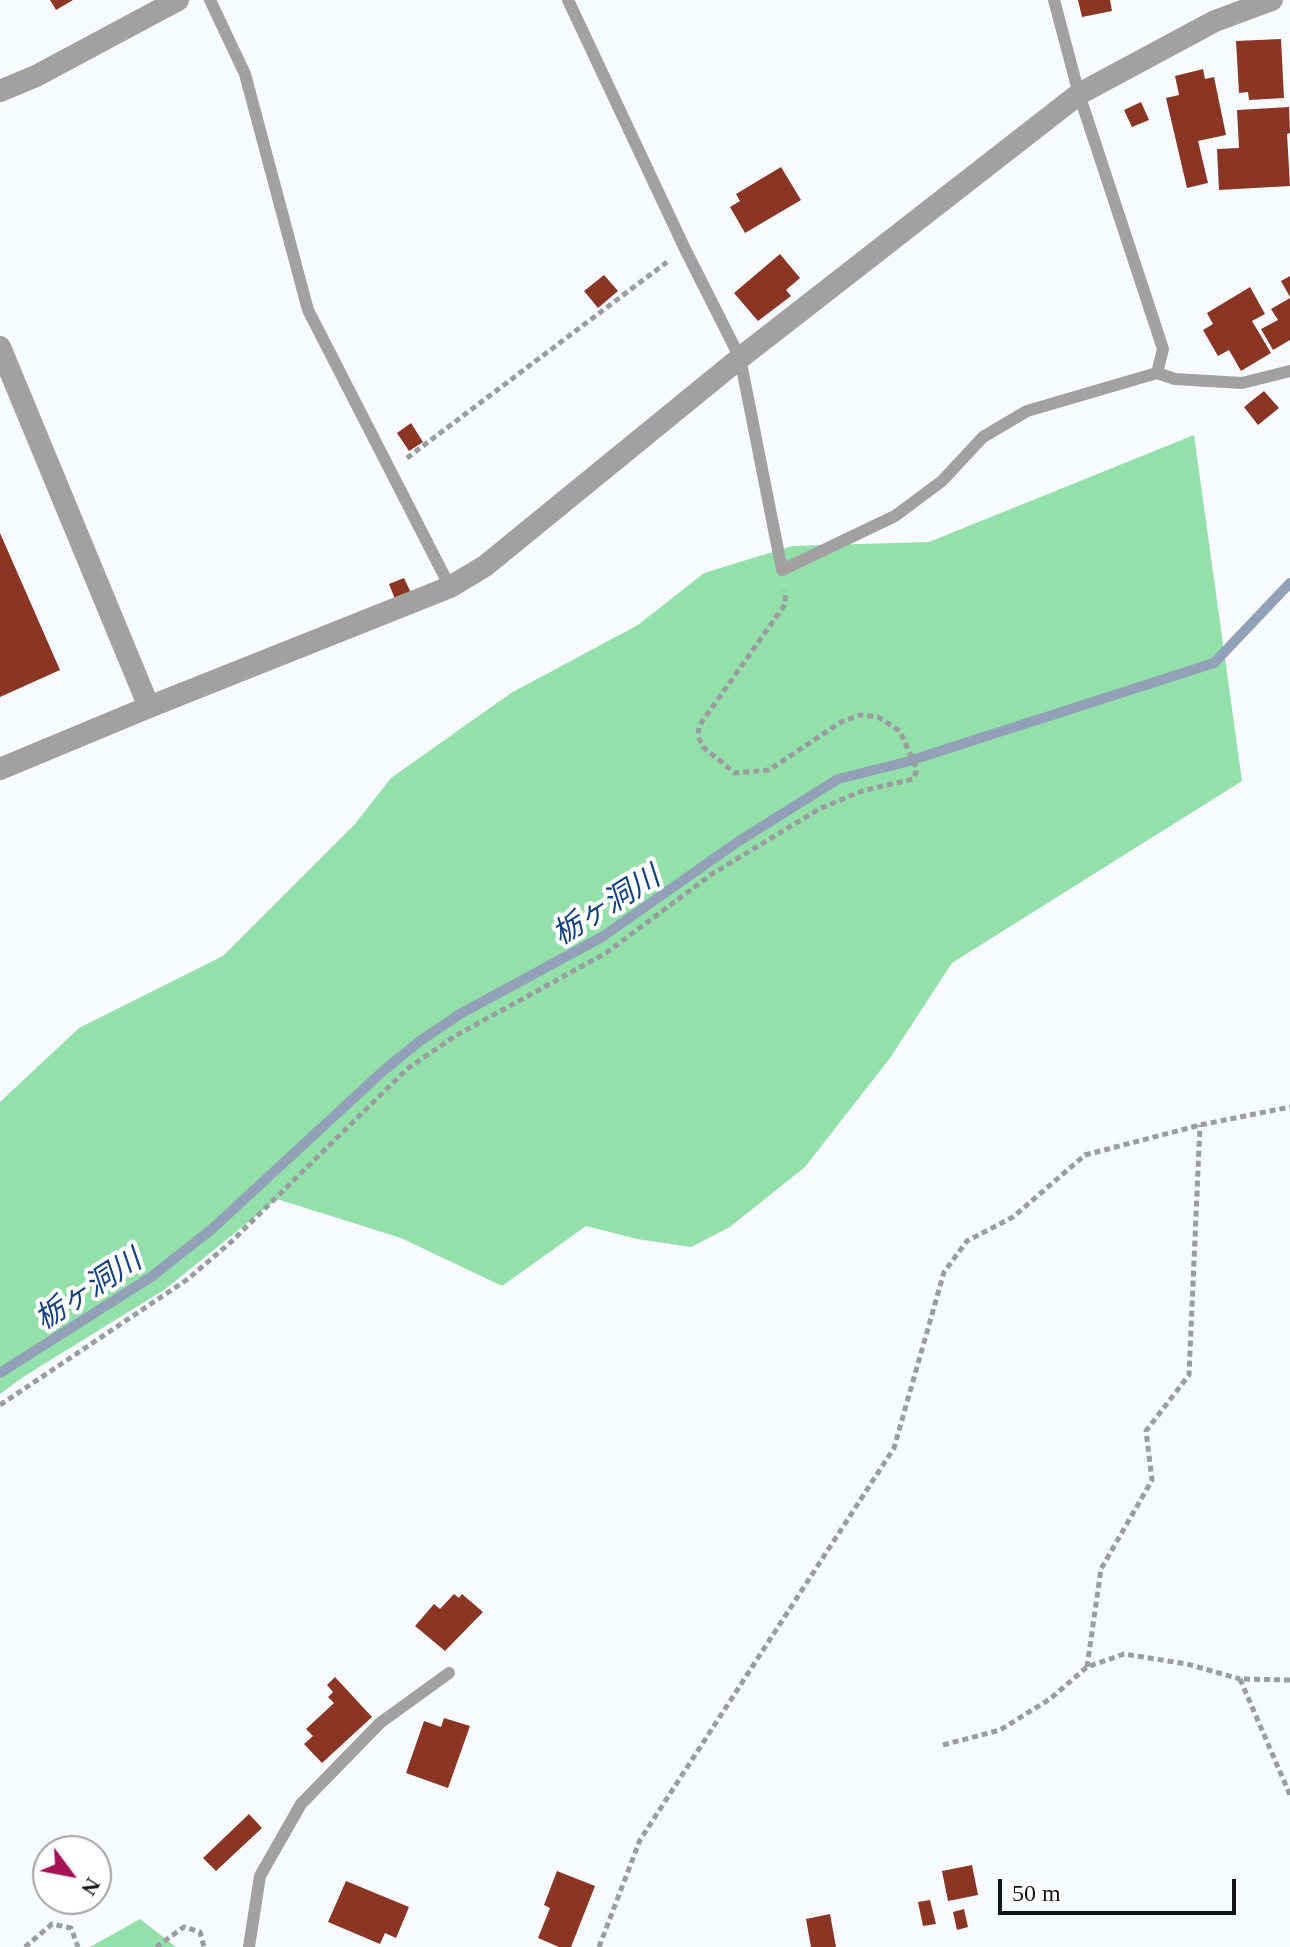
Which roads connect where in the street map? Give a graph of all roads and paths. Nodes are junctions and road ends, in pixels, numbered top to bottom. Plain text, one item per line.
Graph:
1 (178, 0) edge
2 (210, 0) edge
3 (568, 0) edge
4 (1054, 0) edge
5 (1272, 0) edge
6 (0, 91) edge
7 (1079, 94) junction
8 (685, 249) junction
9 (0, 347) edge
10 (740, 358) junction
11 (1290, 371) edge
12 (1157, 373) junction
13 (390, 471) junction
14 (782, 570) junction
15 (450, 587) junction
16 (149, 707) junction
17 (0, 769) edge
18 (1290, 1107) edge
19 (1200, 1125) junction
20 (0, 1405) edge
21 (1087, 1667) junction
22 (449, 1673) dead end
23 (1240, 1679) junction
24 (1290, 1680) edge
25 (943, 1745) dead end
26 (1290, 1795) edge
27 (25, 1947) edge
28 (78, 1947) edge
29 (156, 1947) edge
30 (204, 1947) edge
31 (249, 1947) edge
32 (599, 1947) edge

1 - 6 street
2 - 13 lane
3 - 8 lane
4 - 7 lane
5 - 7 street
7 - 10 street
7 - 12 lane
8 - 10 lane
8 - 13 path
9 - 16 street
10 - 14 lane
10 - 15 street
11 - 12 lane
12 - 14 lane
13 - 15 lane
14 - 20 path
15 - 16 street
16 - 17 street
18 - 19 path
19 - 21 path
19 - 32 path
21 - 23 path
21 - 25 path
22 - 31 lane
23 - 24 path
23 - 26 path
27 - 28 path
29 - 30 path

